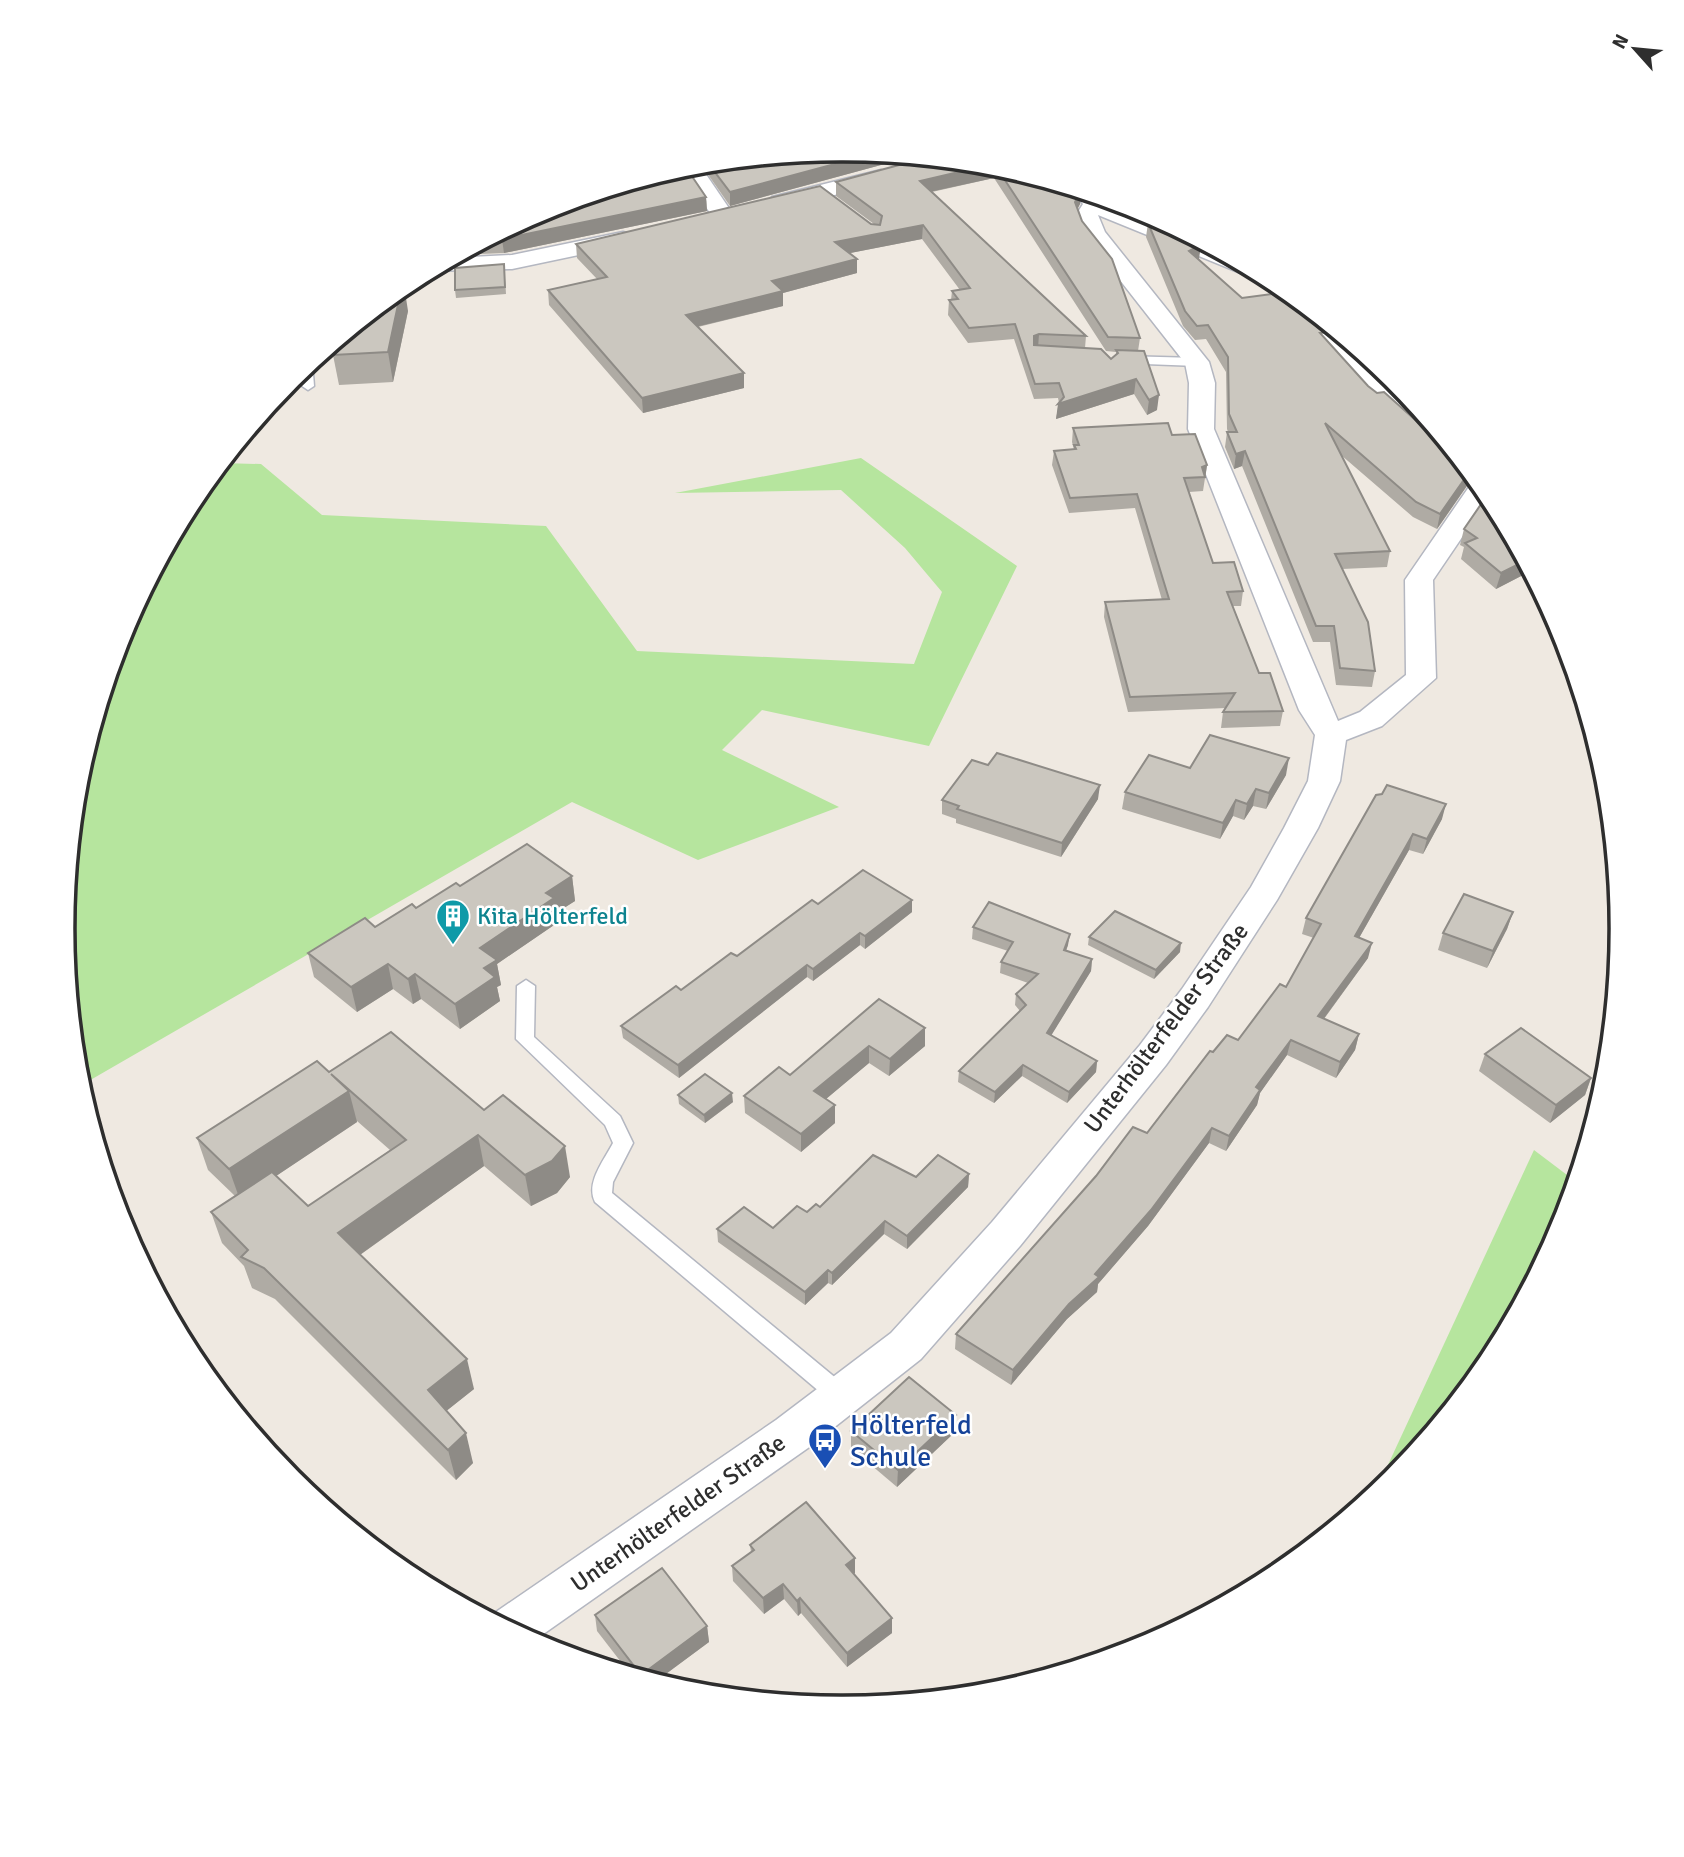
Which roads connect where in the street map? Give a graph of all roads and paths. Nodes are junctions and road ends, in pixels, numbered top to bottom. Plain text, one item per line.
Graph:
1 (906, 164) edge
2 (919, 166) edge
3 (913, 168) junction
4 (696, 175) edge
5 (1088, 202) edge
6 (724, 216) junction
7 (699, 222) edge
8 (647, 234) edge
9 (458, 265) edge
10 (1109, 359) edge
11 (1197, 362) junction
12 (1361, 365) edge
13 (308, 378) edge
14 (308, 386) dead end
15 (1421, 427) edge
16 (1476, 498) edge
17 (1331, 735) junction
18 (526, 986) dead end
19 (841, 1396) junction
20 (519, 1623) edge

1 - 3 lane
2 - 3 street
3 - 6 street
4 - 6 street
5 - 11 street
6 - 7 street
8 - 9 street
10 - 11 lane
11 - 17 street
12 - 15 street
13 - 14 lane
16 - 17 street
17 - 19 street, Unterhölterfelder Straße
18 - 19 lane
19 - 20 street, Unterhölterfelder Straße

